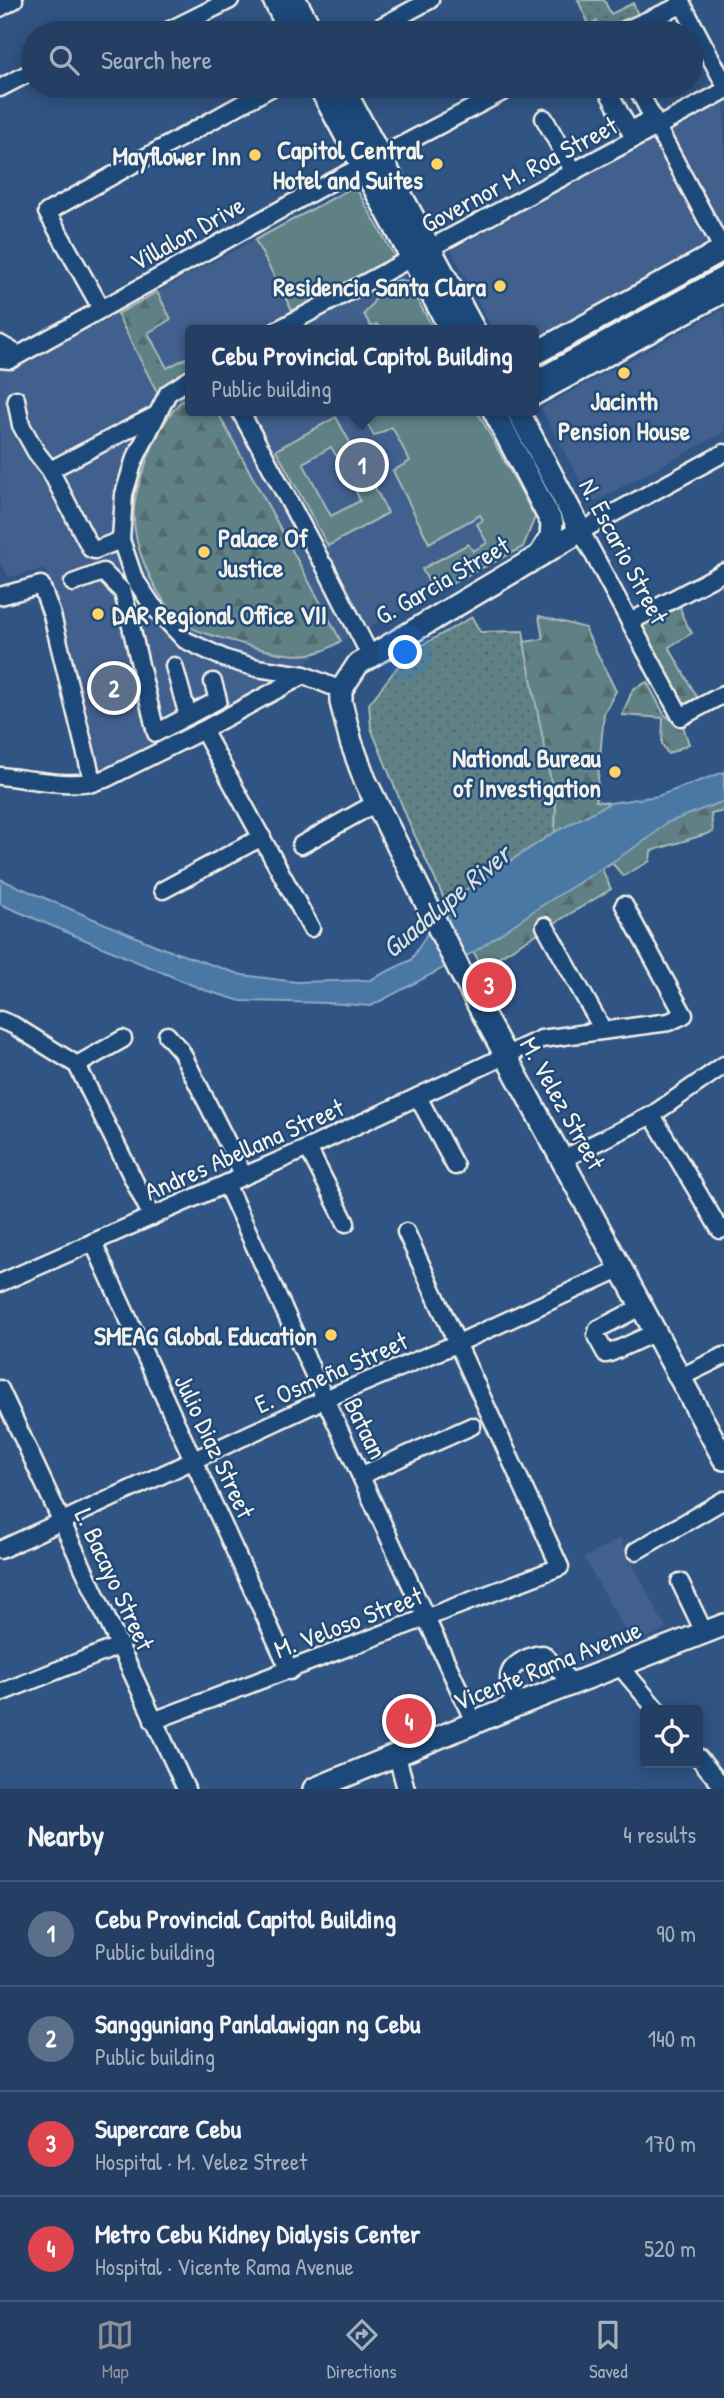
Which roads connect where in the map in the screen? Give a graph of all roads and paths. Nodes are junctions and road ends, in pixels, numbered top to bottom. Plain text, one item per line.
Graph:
1 (14, 0) edge
2 (230, 0) edge
3 (274, 0) edge
4 (295, 0) edge
5 (429, 0) edge
6 (681, 2) edge
7 (0, 8) edge
8 (188, 21) edge
9 (285, 21) edge
10 (306, 21) edge
11 (391, 21) edge
12 (642, 21) edge
13 (691, 21) edge
14 (703, 43) edge
15 (21, 77) edge
16 (724, 83) edge
17 (0, 88) edge
18 (724, 91) edge
19 (252, 98) edge
20 (327, 98) edge
21 (347, 98) edge
22 (491, 98) edge
23 (612, 98) edge
24 (642, 98) edge
25 (544, 118) dead end
26 (653, 126) junction
27 (371, 161) junction
28 (573, 172) junction
29 (723, 250) edge
30 (421, 254) junction
31 (724, 275) edge
32 (724, 291) edge
33 (101, 308) junction
34 (286, 325) edge
35 (449, 325) edge
36 (471, 325) edge
37 (0, 344) edge
38 (539, 351) edge
39 (19, 355) junction
40 (0, 359) edge
41 (539, 377) edge
42 (185, 382) edge
43 (539, 391) edge
44 (16, 398) dead end
45 (156, 415) junction
46 (243, 416) edge
47 (500, 416) edge
48 (521, 416) edge
49 (724, 453) edge
50 (50, 470) junction
51 (581, 531) junction
52 (121, 540) junction
53 (540, 555) junction
54 (724, 572) edge
55 (134, 578) junction
56 (73, 583) dead end
57 (123, 592) junction
58 (0, 596) edge
59 (630, 622) junction
60 (370, 655) junction
61 (174, 666) dead end
62 (304, 675) junction
63 (213, 682) dead end
64 (341, 690) junction
65 (724, 694) edge
66 (188, 716) junction
67 (203, 730) junction
68 (0, 776) edge
69 (93, 783) junction
70 (376, 803) junction
71 (262, 837) junction
72 (301, 845) dead end
73 (163, 890) dead end
74 (624, 905) dead end
75 (545, 926) dead end
76 (311, 928) dead end
77 (0, 1020) edge
78 (603, 1030) junction
79 (167, 1035) dead end
80 (123, 1039) dead end
81 (505, 1055) junction
82 (76, 1065) junction
83 (724, 1065) edge
84 (418, 1097) junction
85 (652, 1115) junction
86 (308, 1148) junction
87 (563, 1159) junction
88 (455, 1166) dead end
89 (244, 1176) junction
90 (226, 1184) junction
91 (152, 1217) junction
92 (346, 1223) dead end
93 (724, 1228) edge
94 (406, 1232) dead end
95 (93, 1242) junction
96 (620, 1269) junction
97 (0, 1283) edge
98 (640, 1307) junction
99 (654, 1333) junction
100 (456, 1344) junction
101 (724, 1356) edge
102 (679, 1378) junction
103 (0, 1389) edge
104 (325, 1399) junction
105 (472, 1426) dead end
106 (194, 1459) junction
107 (724, 1459) edge
108 (362, 1475) junction
109 (724, 1500) edge
110 (62, 1522) junction
111 (0, 1550) edge
112 (636, 1550) dead end
113 (680, 1582) dead end
114 (427, 1618) junction
115 (714, 1630) edge
116 (119, 1646) junction
117 (619, 1665) junction
118 (290, 1671) junction
119 (573, 1684) junction
120 (0, 1693) edge
121 (653, 1705) edge
122 (515, 1706) junction
123 (153, 1721) junction
124 (475, 1724) junction
125 (397, 1756) junction
126 (703, 1763) edge
127 (724, 1788) edge
128 (186, 1789) edge
129 (314, 1789) edge
130 (406, 1789) edge

1 - 7 street
2 - 8 street
3 - 9 main road
4 - 10 main road
5 - 11 street
6 - 12 street
6 - 13 street
14 - 16 street
15 - 17 street
18 - 26 street, Governor M. Roa Street
19 - 33 street
20 - 27 main road
21 - 27 main road
22 - 27 street, Villalon Drive
23 - 26 street
24 - 26 street
25 - 28 street
26 - 28 street, Governor M. Roa Street
26 - 29 street
27 - 30 main road
27 - 33 street, Villalon Drive
28 - 30 street, Governor M. Roa Street
29 - 38 main road
30 - 34 street, Governor M. Roa Street
30 - 35 main road
30 - 36 main road
31 - 41 street
32 - 43 main road
33 - 39 street, Villalon Drive
37 - 39 street
39 - 40 street, Villalon Drive
42 - 45 street
44 - 50 street
45 - 50 street
45 - 52 street
46 - 60 street
47 - 53 main road, N. Escario Street
48 - 51 main road, N. Escario Street
49 - 51 street
50 - 52 street
51 - 53 main road, G. Garcia Street
51 - 59 street, N. Escario Street
52 - 55 street
53 - 60 main road, G. Garcia Street
54 - 59 street
55 - 57 street
55 - 62 street
56 - 57 street
57 - 66 street
58 - 69 street
59 - 65 street, N. Escario Street
60 - 64 main road, G. Garcia Street
61 - 66 street
62 - 64 street
62 - 67 street
63 - 66 street
64 - 70 main road, M. Velez Street
67 - 69 street
67 - 71 street
68 - 69 street
70 - 72 street
70 - 81 main road, M. Velez Street
71 - 73 street
71 - 76 street
74 - 78 street, Andres Abellana Street
75 - 78 street
77 - 82 street
78 - 81 street, Andres Abellana Street
79 - 89 street
80 - 82 street
81 - 84 street, Andres Abellana Street
81 - 87 main road, M. Velez Street
82 - 91 street
83 - 85 street
84 - 86 street, Andres Abellana Street
84 - 88 street
85 - 87 street
85 - 93 street
86 - 89 street, Andres Abellana Street
86 - 92 street
87 - 96 main road, M. Velez Street
89 - 90 street, Andres Abellana Street
90 - 91 street, Andres Abellana Street
90 - 104 street, Bataan
91 - 95 street, Andres Abellana Street
94 - 100 street
95 - 97 street, Andres Abellana Street
95 - 106 street, Julio Diaz Street
96 - 98 main road, M. Velez Street
96 - 100 street, E. Osmeña Street
98 - 99 main road, M. Velez Street
98 - 99 street
99 - 102 main road, M. Velez Street
100 - 104 street, E. Osmeña Street
100 - 114 street, M. Veloso Street
101 - 102 street
102 - 107 main road, M. Velez Street
103 - 110 street, L. Bacayo Street
104 - 106 street, E. Osmeña Street
104 - 108 street, Bataan
105 - 108 street
106 - 110 street, E. Osmeña Street
106 - 118 street, Julio Diaz Street
108 - 114 street, Bataan
109 - 112 street
110 - 111 street, E. Osmeña Street
110 - 116 street, L. Bacayo Street
113 - 115 street
114 - 118 street, M. Veloso Street
114 - 124 street, Bataan
115 - 117 main road, Vicente Rama Avenue
116 - 120 street
116 - 123 street, L. Bacayo Street
117 - 119 main road, Vicente Rama Avenue
117 - 121 street
118 - 123 street, M. Veloso Street
119 - 122 main road, Vicente Rama Avenue
119 - 122 street
122 - 124 main road, Vicente Rama Avenue
123 - 128 street, L. Bacayo Street
124 - 125 main road, Vicente Rama Avenue
125 - 129 main road, Vicente Rama Avenue
125 - 130 street
126 - 127 street

